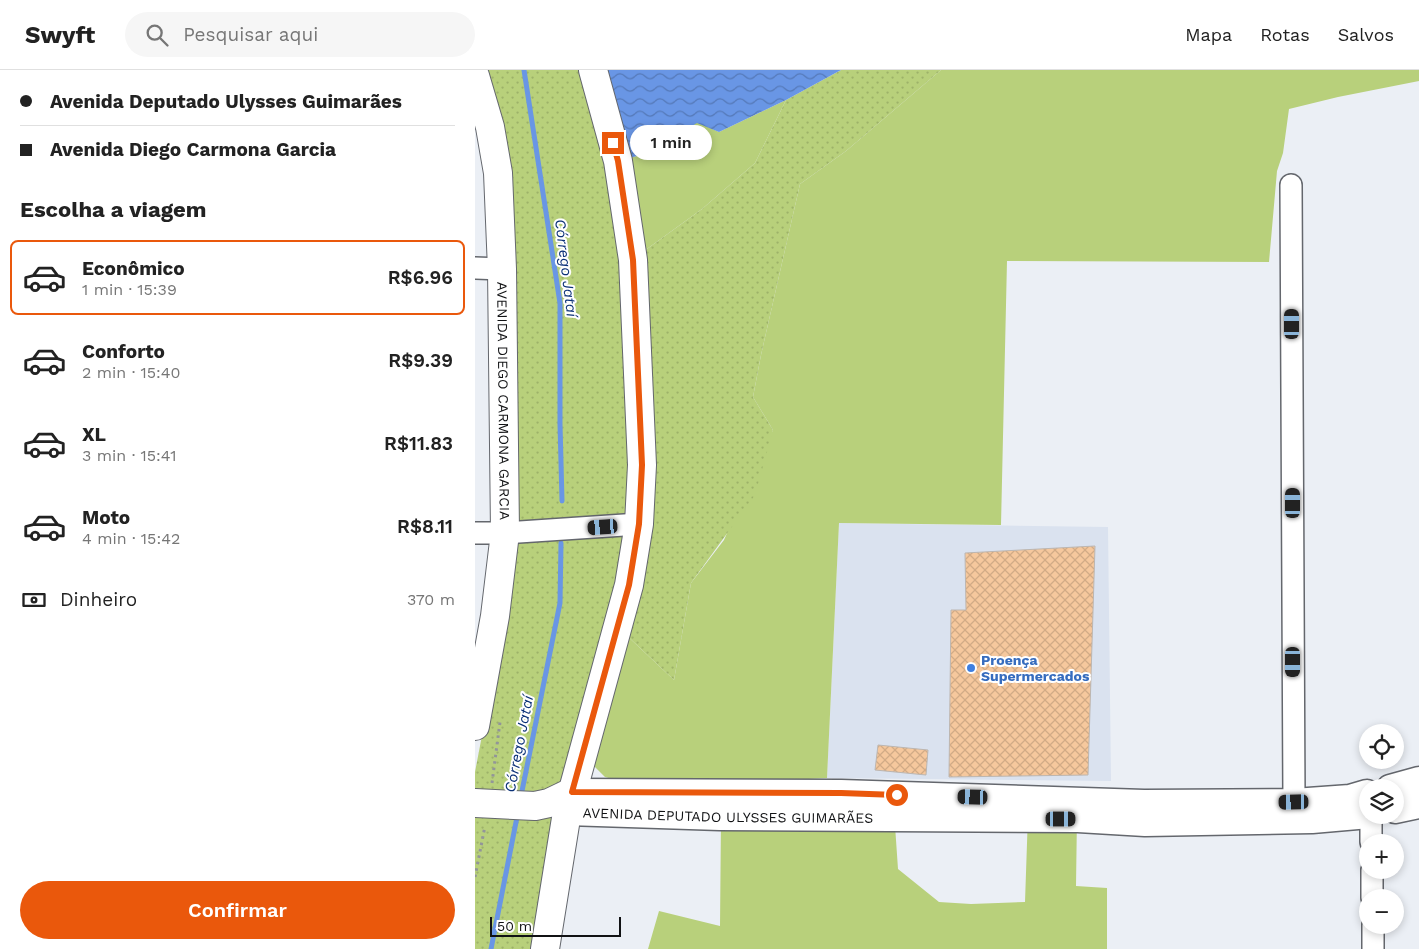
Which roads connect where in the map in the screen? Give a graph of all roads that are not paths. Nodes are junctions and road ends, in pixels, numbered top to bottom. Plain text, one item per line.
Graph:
1 (593, 70) edge
2 (475, 76) edge
3 (1291, 185) dead end
4 (475, 268) edge
5 (502, 269) junction
6 (639, 524) junction
7 (475, 532) edge
8 (505, 533) junction
9 (475, 726) edge
10 (1419, 780) edge
11 (1404, 784) edge
12 (1359, 796) edge
13 (1294, 802) junction
14 (556, 803) junction
15 (482, 804) edge
16 (1419, 805) edge
17 (1404, 808) edge
18 (1359, 816) edge
19 (1373, 934) edge
20 (545, 949) edge
21 (1373, 949) edge

1 - 6 main road
2 - 5 main road, AVENIDA DIEGO CARMONA GARCIA
3 - 13 street
4 - 5 street
5 - 8 main road, AVENIDA DIEGO CARMONA GARCIA
6 - 8 street
6 - 14 main road
7 - 8 street
8 - 9 main road, AVENIDA DIEGO CARMONA GARCIA
10 - 11 street
12 - 13 street, AVENIDA DEPUTADO ULYSSES GUIMARÃES
13 - 14 street, AVENIDA DEPUTADO ULYSSES GUIMARÃES
14 - 15 main road
14 - 18 street, AVENIDA DEPUTADO ULYSSES GUIMARÃES
14 - 20 main road
16 - 17 street
19 - 21 street

